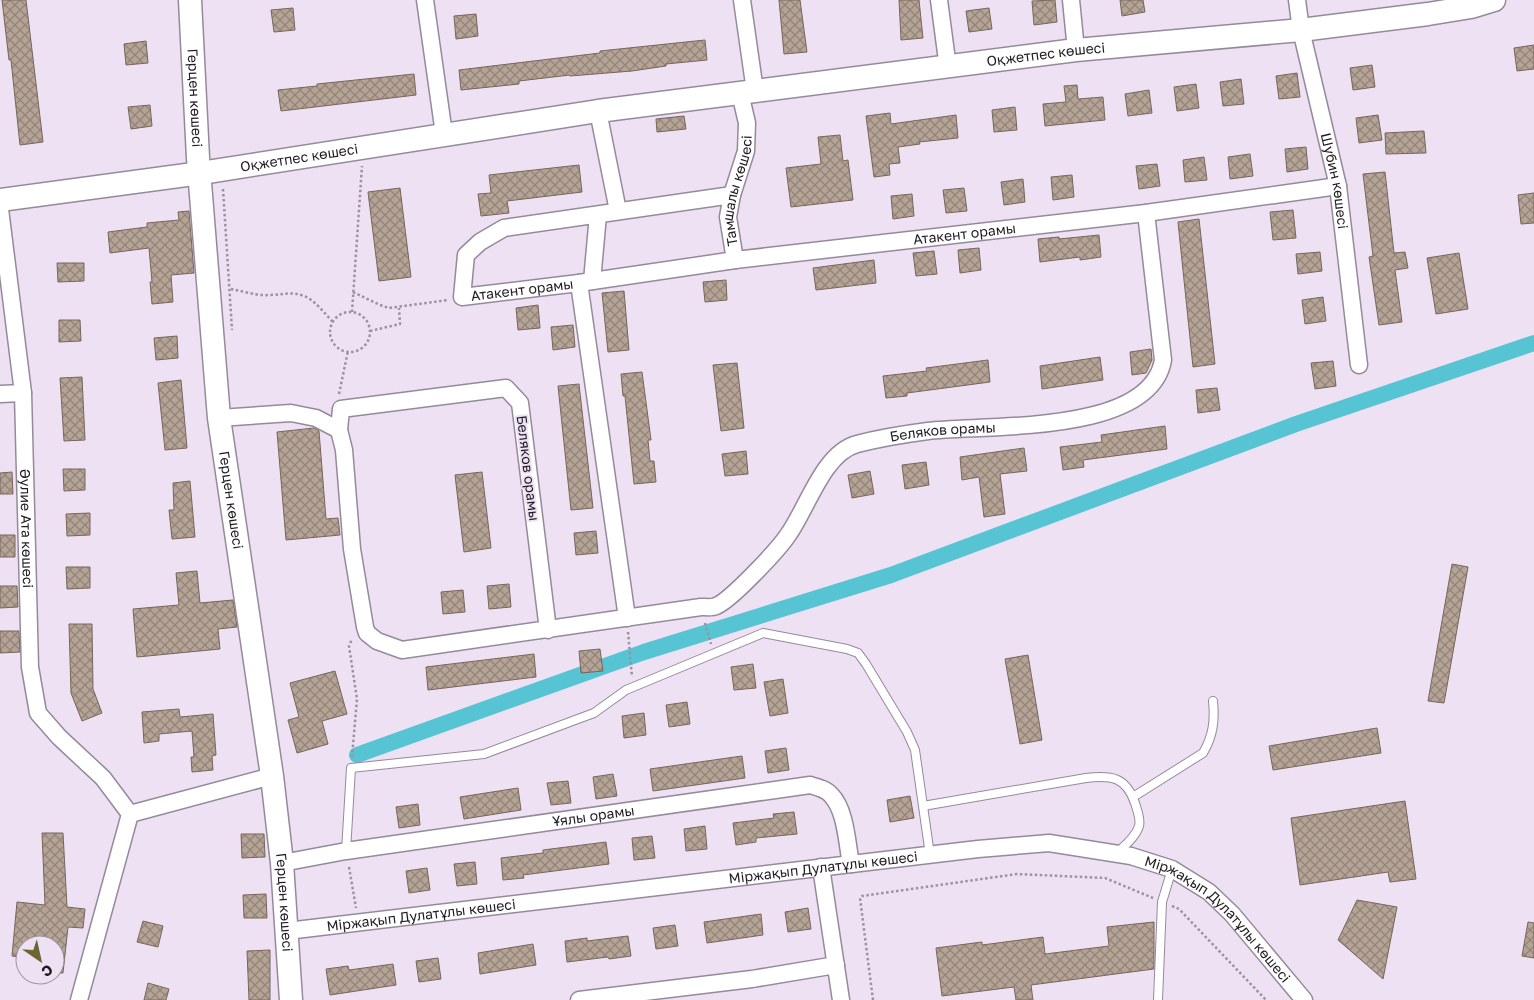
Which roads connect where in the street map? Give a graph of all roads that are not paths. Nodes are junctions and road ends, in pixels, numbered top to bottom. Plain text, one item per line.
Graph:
1 (190, 0) edge
2 (425, 0) edge
3 (742, 0) edge
4 (939, 0) edge
5 (1070, 0) edge
6 (1297, 0) edge
7 (1494, 0) edge
8 (1301, 30) junction
9 (1076, 50) junction
10 (948, 68) junction
11 (748, 92) junction
12 (598, 111) junction
13 (444, 134) junction
14 (201, 173) junction
15 (1338, 186) junction
16 (732, 195) junction
17 (0, 200) edge
18 (0, 209) edge
19 (618, 211) junction
20 (1146, 213) junction
21 (598, 215) junction
22 (735, 260) junction
23 (586, 282) junction
24 (1359, 365) dead end
25 (23, 393) junction
26 (0, 394) edge
27 (218, 418) junction
28 (339, 430) junction
29 (627, 618) junction
30 (548, 630) junction
31 (1213, 701) dead end
32 (272, 776) junction
33 (1133, 797) junction
34 (923, 806) junction
35 (130, 814) junction
36 (346, 851) junction
37 (1117, 853) junction
38 (930, 855) junction
39 (282, 863) junction
40 (851, 864) junction
41 (821, 867) junction
42 (1172, 869) junction
43 (287, 931) junction
44 (836, 965) junction
45 (79, 1000) edge
46 (291, 1000) edge
47 (579, 1000) edge
48 (841, 1000) edge
49 (1158, 1000) edge
50 (1304, 1000) edge

1 - 14 street, Герцен көшесі
2 - 13 street
3 - 11 street, Тамшалы көшесі
4 - 10 street
5 - 9 street
6 - 8 street, Шубин көшесі
7 - 8 street, Оқжетпес көшесі
8 - 9 street, Оқжетпес көшесі
8 - 15 street, Шубин көшесі
9 - 10 street, Оқжетпес көшесі
10 - 11 street, Оқжетпес көшесі
11 - 12 street, Оқжетпес көшесі
11 - 16 street, Тамшалы көшесі
12 - 13 street, Оқжетпес көшесі
12 - 19 street
13 - 14 street, Оқжетпес көшесі
14 - 17 street, Оқжетпес көшесі
14 - 27 street, Герцен көшесі
15 - 20 street, Атакент орамы
15 - 24 street, Шубин көшесі
16 - 19 street
16 - 22 street, Тамшалы көшесі
18 - 25 street, Әулие Ата көшесі
19 - 21 street
20 - 22 street, Атакент орамы
20 - 29 street, Беляков орамы
21 - 23 street, Атакент орамы
21 - 23 street, Атакент орамы
22 - 23 street, Атакент орамы
23 - 29 street
25 - 26 street
25 - 35 street, Әулие Ата көшесі
27 - 28 street
27 - 32 street, Герцен көшесі
28 - 30 street, Беляков орамы
28 - 30 street, Беляков орамы
29 - 30 street, Беляков орамы
31 - 33 lane
32 - 35 street
32 - 39 street, Герцен көшесі
33 - 34 lane
33 - 37 lane
34 - 36 lane
34 - 38 lane
35 - 45 street
36 - 39 street, Ұялы орамы
36 - 40 street, Ұялы орамы
37 - 38 street, Міржақып Дулатұлы көшесі
37 - 42 street, Міржақып Дулатұлы көшесі
38 - 40 street, Міржақып Дулатұлы көшесі
39 - 43 street, Герцен көшесі
40 - 41 street, Міржақып Дулатұлы көшесі
41 - 43 street, Міржақып Дулатұлы көшесі
41 - 44 street
42 - 49 lane
42 - 50 street, Міржақып Дулатұлы көшесі
43 - 46 street, Герцен көшесі
44 - 47 street
44 - 48 street

